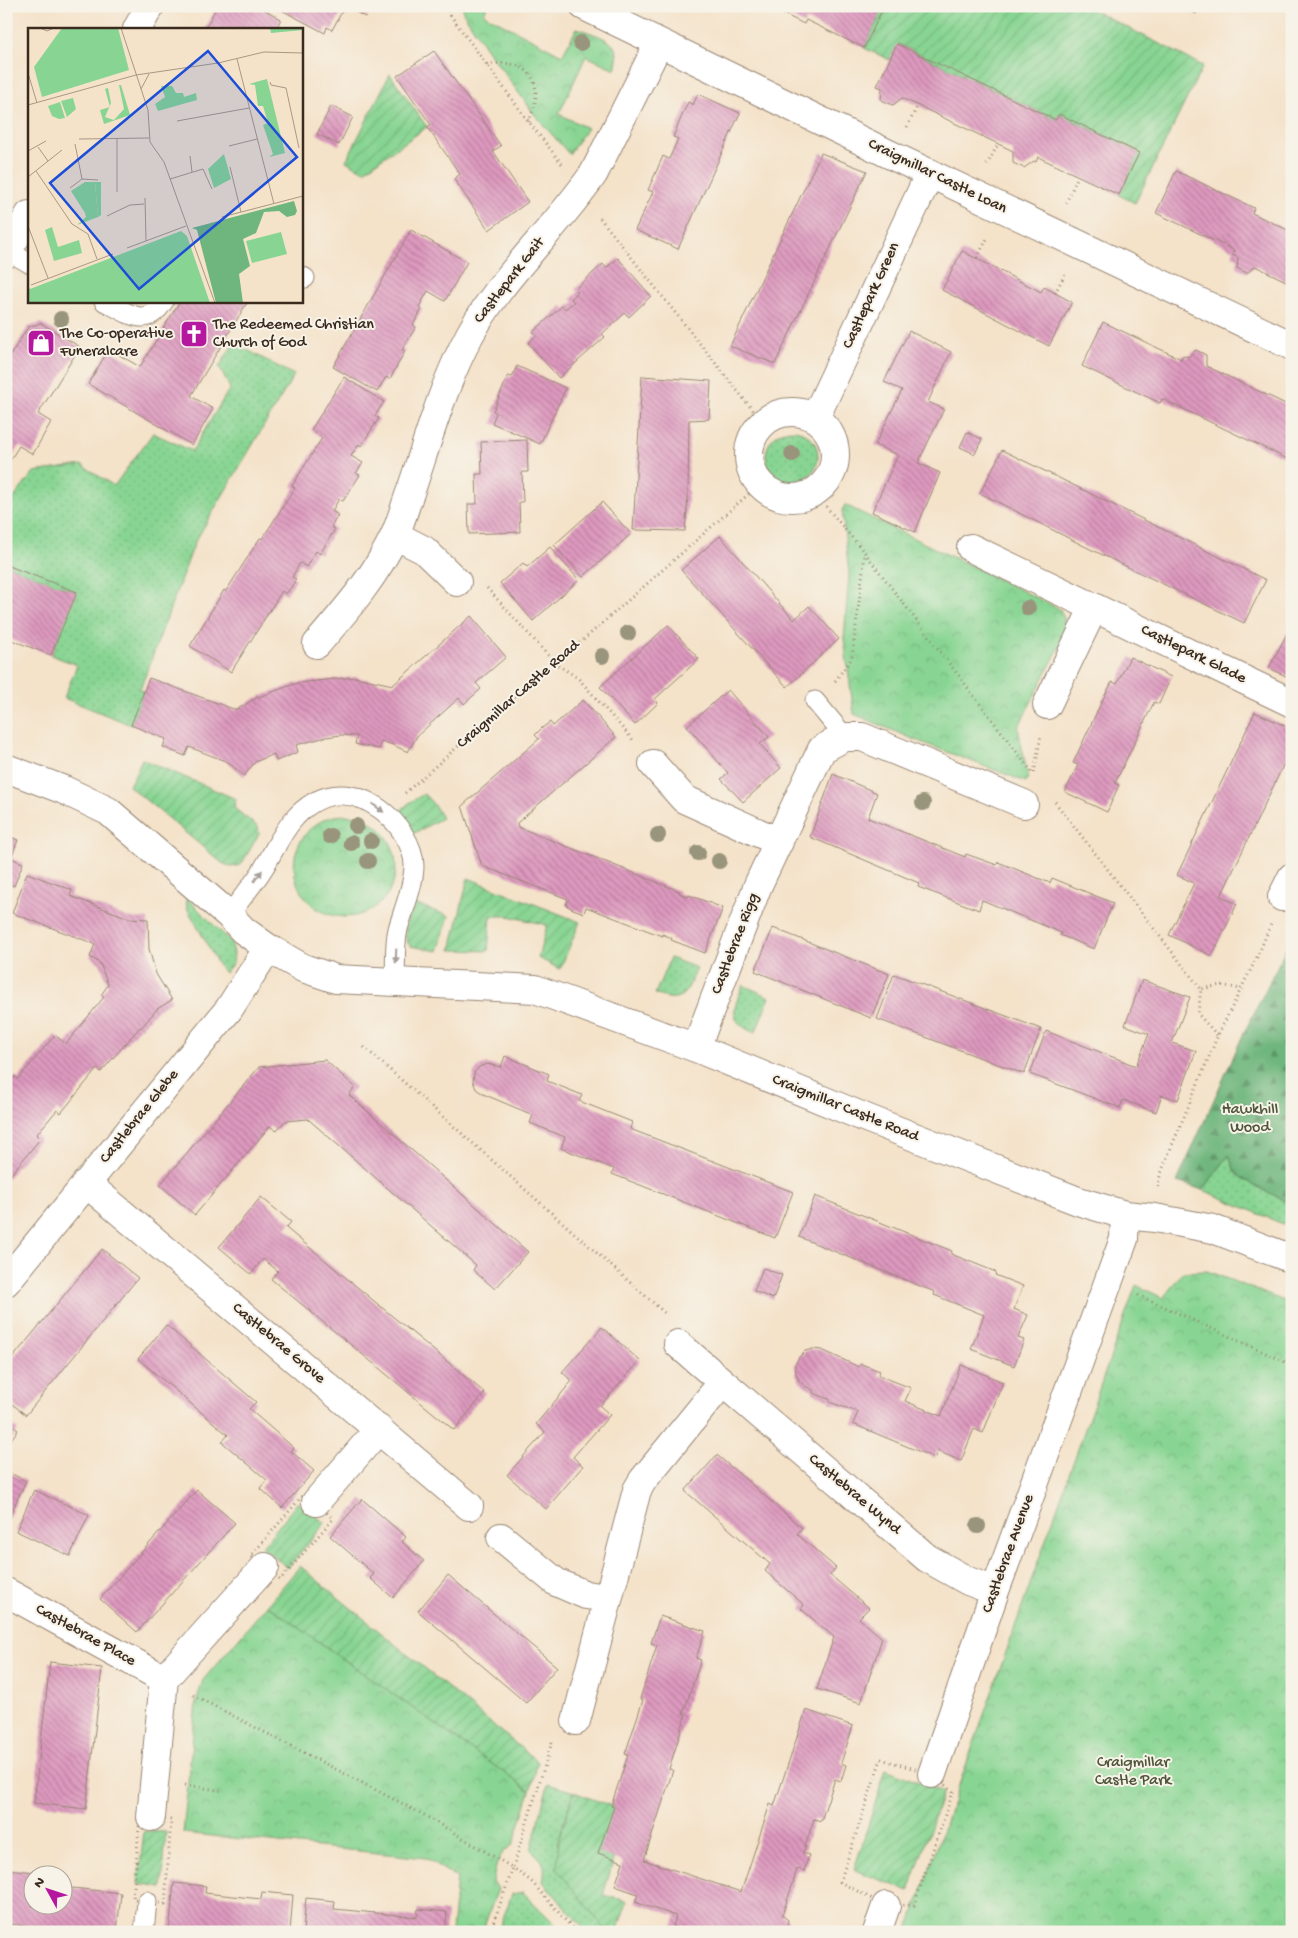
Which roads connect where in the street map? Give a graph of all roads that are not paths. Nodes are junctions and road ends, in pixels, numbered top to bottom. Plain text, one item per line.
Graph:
1 (150, 6) edge
2 (584, 6) edge
3 (138, 28) edge
4 (659, 43) junction
5 (930, 174) junction
6 (28, 218) edge
7 (14, 256) edge
8 (106, 302) edge
9 (163, 302) edge
10 (1292, 346) edge
11 (815, 418) junction
12 (395, 535) junction
13 (971, 548) dead end
14 (457, 582) road end
15 (1094, 607) junction
16 (317, 644) dead end
17 (814, 701) road end
18 (1292, 702) edge
19 (1047, 705) road end
20 (845, 737) junction
21 (653, 764) road end
22 (6, 768) edge
23 (1024, 804) dead end
24 (779, 842) junction
25 (229, 915) junction
26 (268, 948) junction
27 (395, 982) junction
28 (696, 1048) junction
29 (86, 1183) junction
30 (1125, 1214) junction
31 (1292, 1259) edge
32 (6, 1282) edge
33 (678, 1344) dead end
34 (722, 1383) junction
35 (379, 1429) junction
36 (316, 1502) road end
37 (469, 1506) dead end
38 (501, 1537) dead end
39 (265, 1567) road end
40 (995, 1590) junction
41 (6, 1592) edge
42 (608, 1598) junction
43 (164, 1679) junction
44 (576, 1721) road end
45 (932, 1774) road end
46 (152, 1817) road end
47 (147, 1901) road end
48 (886, 1906) road end
49 (144, 1932) edge
50 (877, 1932) edge

1 - 3 street
2 - 4 street, Craigmillar Castle Loan
4 - 5 street, Craigmillar Castle Loan
4 - 12 street, Castlepark Gait
5 - 10 street, Craigmillar Castle Loan
5 - 11 street, Castlepark Green
6 - 7 street
8 - 9 lane
11 - 11 street
12 - 14 street
12 - 16 street, Castlepark Gait
13 - 15 street, Castlepark Glade
15 - 18 street, Castlepark Glade
15 - 19 street
17 - 20 lane
20 - 23 street
20 - 24 street, Castlebrae Rigg
21 - 24 street
22 - 25 street, Craigmillar Castle Road
24 - 28 street, Castlebrae Rigg
25 - 26 street, Craigmillar Castle Road
25 -> 27 lane
26 - 27 street, Craigmillar Castle Road
26 - 29 street, Castlebrae Glebe
27 - 28 street, Craigmillar Castle Road
28 - 30 street, Craigmillar Castle Road
29 - 32 street, Castlebrae Glebe
29 - 35 street, Castlebrae Grove
30 - 31 street, Craigmillar Castle Road
30 - 40 street, Castlebrae Avenue
33 - 34 street, Castlebrae Wynd
34 - 40 street, Castlebrae Wynd
34 - 42 street
35 - 36 street
35 - 37 street, Castlebrae Grove
38 - 42 street
39 - 43 street
40 - 45 street, Castlebrae Avenue
41 - 43 street, Castlebrae Place
42 - 44 street
43 - 46 street
47 - 49 lane
48 - 50 street

